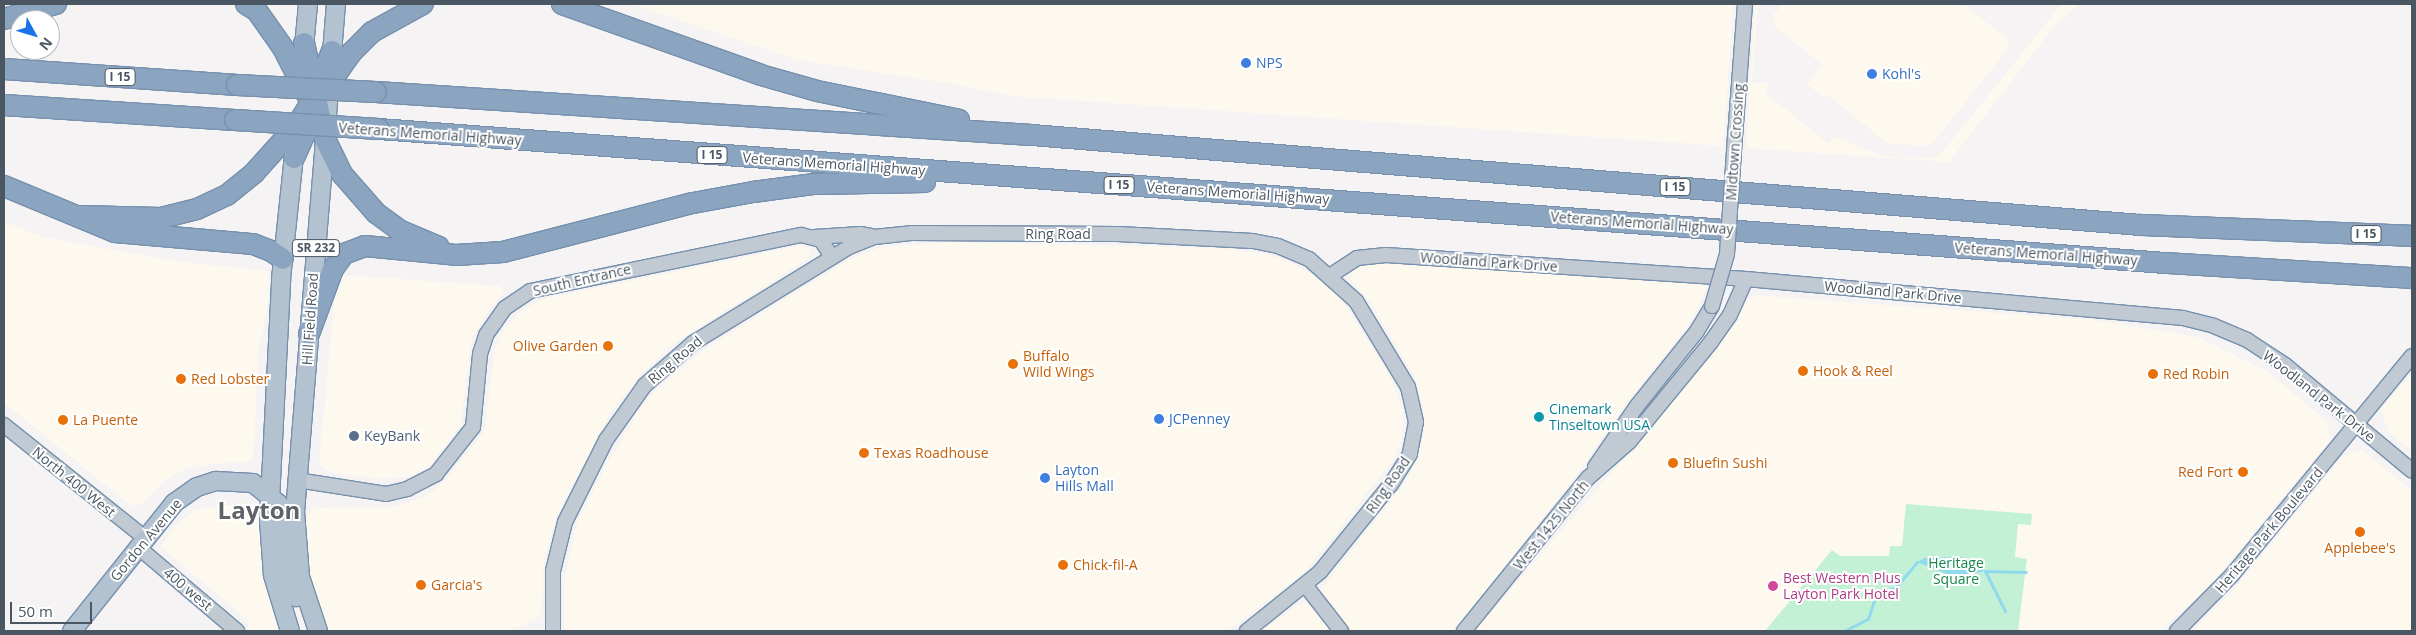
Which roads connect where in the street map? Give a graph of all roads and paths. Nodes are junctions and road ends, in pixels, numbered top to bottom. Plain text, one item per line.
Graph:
1 (56, 4) edge
2 (246, 4) edge
3 (308, 4) edge
4 (336, 4) edge
5 (424, 4) edge
6 (562, 4) edge
7 (1744, 4) edge
8 (4, 19) edge
9 (304, 43) joint
10 (332, 51) joint
11 (4, 69) edge
12 (312, 100) junction
13 (4, 105) edge
14 (1032, 135) junction
15 (325, 139) junction
16 (294, 158) joint
17 (323, 161) junction
18 (1045, 180) junction
19 (4, 186) edge
20 (78, 216) junction
21 (2412, 236) edge
22 (814, 237) junction
23 (874, 237) junction
24 (456, 255) junction
25 (832, 257) junction
26 (283, 259) junction
27 (1331, 275) junction
28 (2412, 278) edge
29 (1746, 279) junction
30 (309, 334) junction
31 (277, 345) junction
32 (2412, 356) edge
33 (2356, 424) junction
34 (4, 425) edge
35 (2412, 471) edge
36 (1588, 478) junction
37 (297, 480) junction
38 (268, 493) junction
39 (142, 543) junction
40 (1306, 586) junction
41 (311, 615) junction
42 (287, 624) edge
43 (72, 631) edge
44 (237, 631) edge
45 (295, 631) edge
46 (318, 631) edge
47 (553, 631) edge
48 (1247, 631) edge
49 (1341, 631) edge
50 (1464, 631) edge
51 (2177, 631) edge

1 - 8 highway
2 - 12 highway
3 - 9 main road
4 - 10 main road
5 - 12 highway
6 - 14 highway
7 - 36 street, Midtown Crossing, bridge
9 - 12 highway
10 - 12 highway
11 - 14 highway, I 15, bridge
12 - 15 highway
12 - 16 highway
12 - 17 highway
12 - 20 highway
13 - 18 highway, Veterans Memorial Highway / I 15, bridge
14 - 21 highway, I 15
15 - 17 main road, Hill Field Road / SR 232
15 - 24 highway
16 - 26 main road, SR 232
17 - 30 main road, Hill Field Road / SR 232
18 - 24 highway
18 - 28 highway, Veterans Memorial Highway / I 15
19 - 20 highway
20 - 26 highway
22 - 23 street, South Entrance
22 - 25 street
22 - 37 street, South Entrance
23 - 25 street, Ring Road
23 - 27 street, Ring Road
24 - 30 highway
25 - 47 street, Ring Road
26 - 31 main road, SR 232
27 - 29 street, Woodland Park Drive
27 - 40 street, Ring Road
29 - 33 street, Woodland Park Drive
29 - 36 street, West 1425 North
30 - 37 main road, Hill Field Road / SR 232
31 - 37 main road
31 - 38 main road, SR 232
32 - 33 street, Heritage Park Boulevard
33 - 35 street, Woodland Park Drive
33 - 51 street, Heritage Park Boulevard
34 - 39 street, North 400 West
36 - 50 street, West 1425 North
37 - 41 main road, Hill Field Road / SR 232
38 - 39 main road, Gordon Avenue
38 - 41 main road
38 - 42 main road, SR 232
39 - 43 main road, Gordon Avenue
39 - 44 street, 400 west
40 - 48 street, Ring Road
40 - 49 street
41 - 46 main road, Hill Field Road / SR 232
42 - 45 main road

